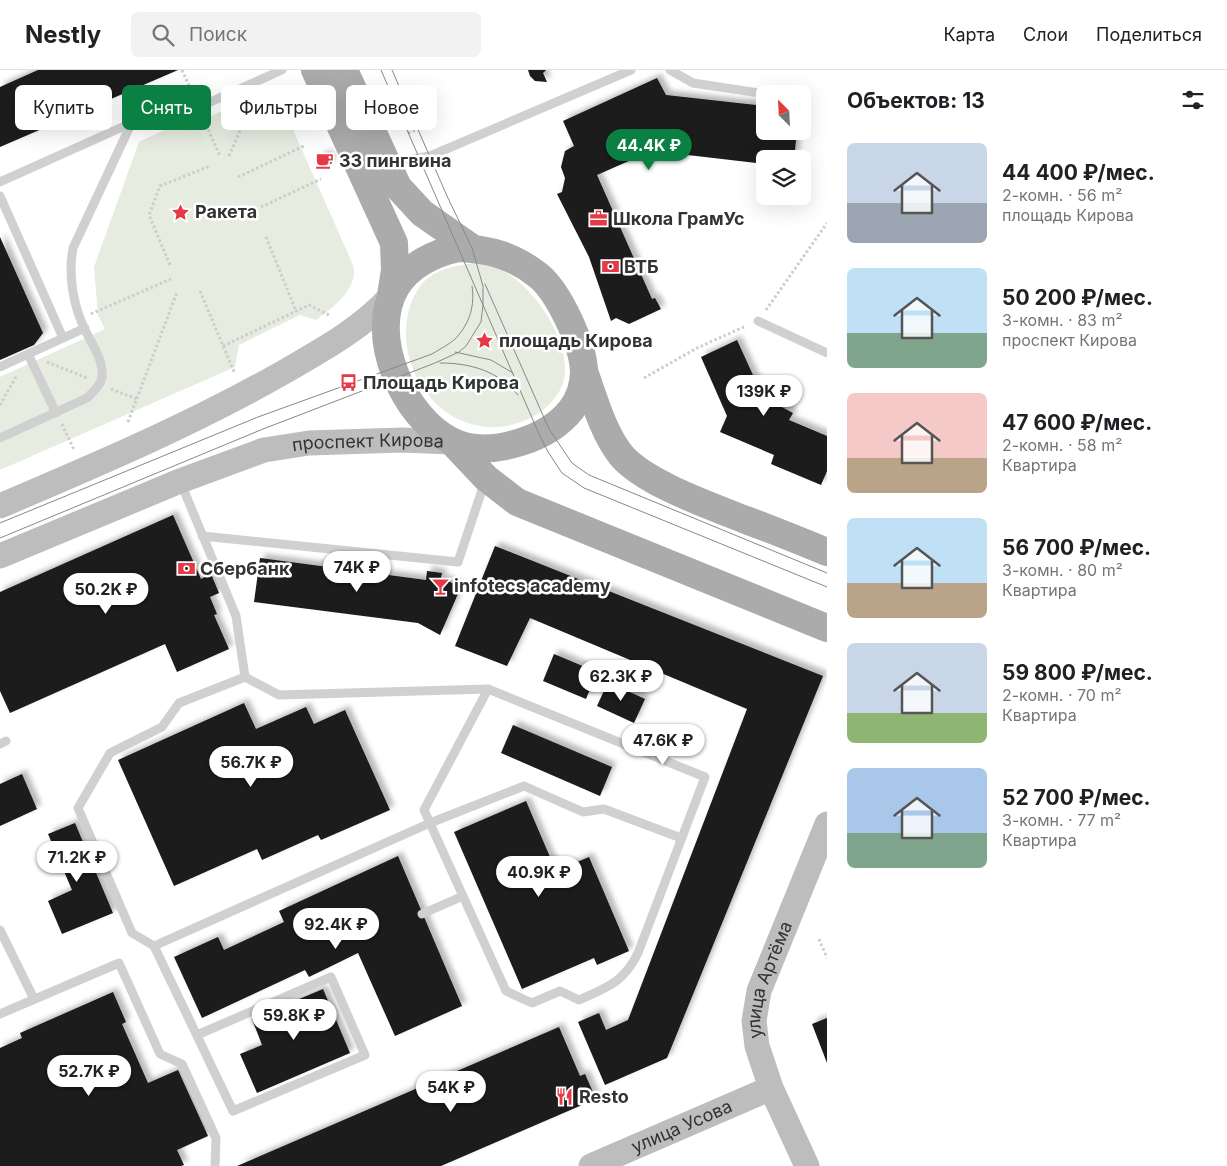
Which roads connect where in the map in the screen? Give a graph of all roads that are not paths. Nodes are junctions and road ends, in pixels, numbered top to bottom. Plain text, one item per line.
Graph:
1 (282, 70) edge
2 (315, 70) edge
3 (344, 70) edge
4 (631, 70) edge
5 (670, 70) edge
6 (756, 92) edge
7 (211, 101) edge
8 (122, 127) edge
9 (128, 130) edge
10 (388, 168) junction
11 (0, 182) edge
12 (0, 196) edge
13 (465, 248) junction
14 (392, 296) junction
15 (758, 321) road end
16 (84, 328) junction
17 (63, 338) junction
18 (827, 353) edge
19 (28, 354) junction
20 (0, 367) edge
21 (584, 370) junction
22 (56, 413) junction
23 (0, 438) edge
24 (452, 442) junction
25 (486, 478) junction
26 (180, 481) junction
27 (0, 506) edge
28 (202, 536) junction
29 (827, 552) edge
30 (0, 556) edge
31 (827, 628) edge
32 (245, 677) junction
33 (488, 689) junction
34 (430, 823) junction
35 (827, 824) edge
36 (681, 838) junction
37 (463, 896) junction
38 (422, 914) dead end
39 (0, 930) edge
40 (154, 946) junction
41 (34, 999) junction
42 (0, 1014) edge
43 (197, 1035) junction
44 (771, 1088) junction
45 (215, 1166) edge
46 (591, 1166) edge
47 (807, 1166) edge

1 - 7 lane
2 - 14 main road
3 - 10 main road
4 - 10 lane
5 - 6 lane
8 - 11 lane
9 - 16 lane
10 - 13 main road
12 - 17 lane
13 - 14 main road
13 - 21 main road
14 - 24 main road
14 - 27 main road
15 - 18 lane
16 - 17 lane
16 - 22 lane
17 - 19 lane
19 - 20 lane
19 - 22 lane
21 - 24 main road
21 - 29 main road
22 - 23 lane
24 - 25 main road, проспект Кирова
24 - 26 main road, проспект Кирова
25 - 28 lane
25 - 31 main road, проспект Кирова
26 - 28 lane
26 - 30 main road, проспект Кирова
28 - 32 lane
32 - 33 lane
32 - 40 lane
33 - 34 lane
33 - 36 lane
34 - 36 lane
34 - 37 lane
34 - 40 lane
35 - 44 main road, улица Артёма
36 - 37 lane
37 - 38 lane
39 - 41 lane
40 - 43 lane
41 - 42 lane
41 - 45 lane
43 - 43 lane
44 - 46 main road, улица Усова
44 - 47 main road, улица Артёма

